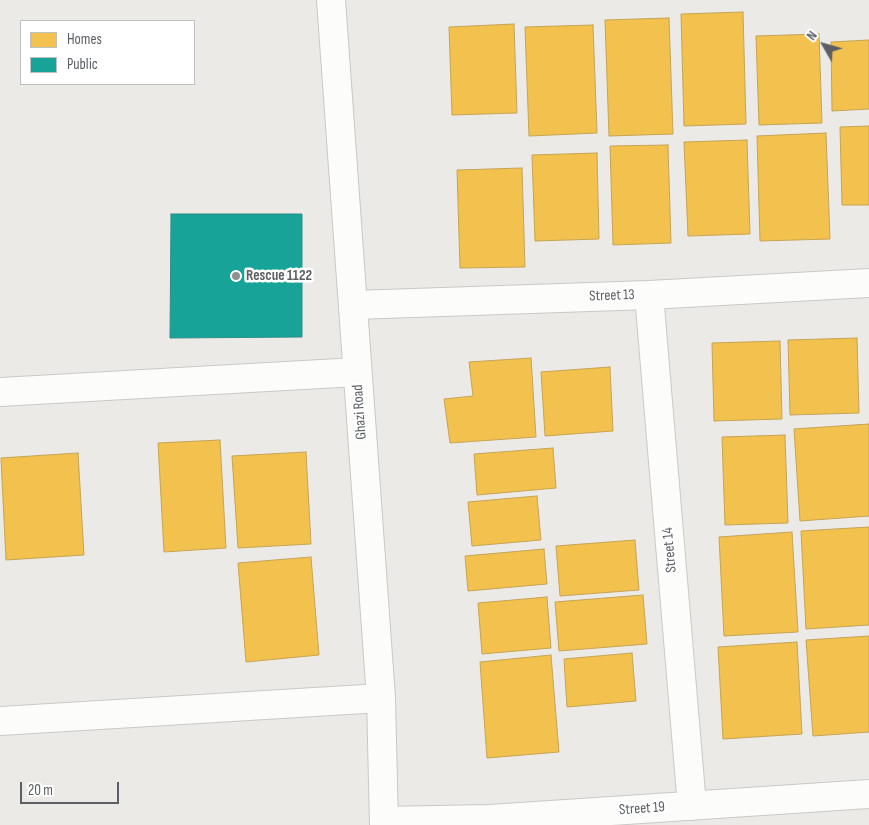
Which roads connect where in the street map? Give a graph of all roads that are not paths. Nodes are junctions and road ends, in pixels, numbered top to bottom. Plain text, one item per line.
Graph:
1 (332, 0) edge
2 (869, 283) edge
3 (649, 294) junction
4 (354, 305) junction
5 (357, 372) junction
6 (0, 392) edge
7 (380, 698) junction
8 (0, 721) edge
9 (869, 794) edge
10 (692, 806) junction
11 (384, 823) edge

1 - 4 street, Ghazi Road
2 - 3 street, Street 13
3 - 4 street, Street 13
3 - 10 street, Street 14
4 - 5 street, Ghazi Road
5 - 6 street
5 - 7 street, Ghazi Road
7 - 8 street
7 - 11 street, Ghazi Road
9 - 10 street, Street 19
10 - 11 street, Street 19

